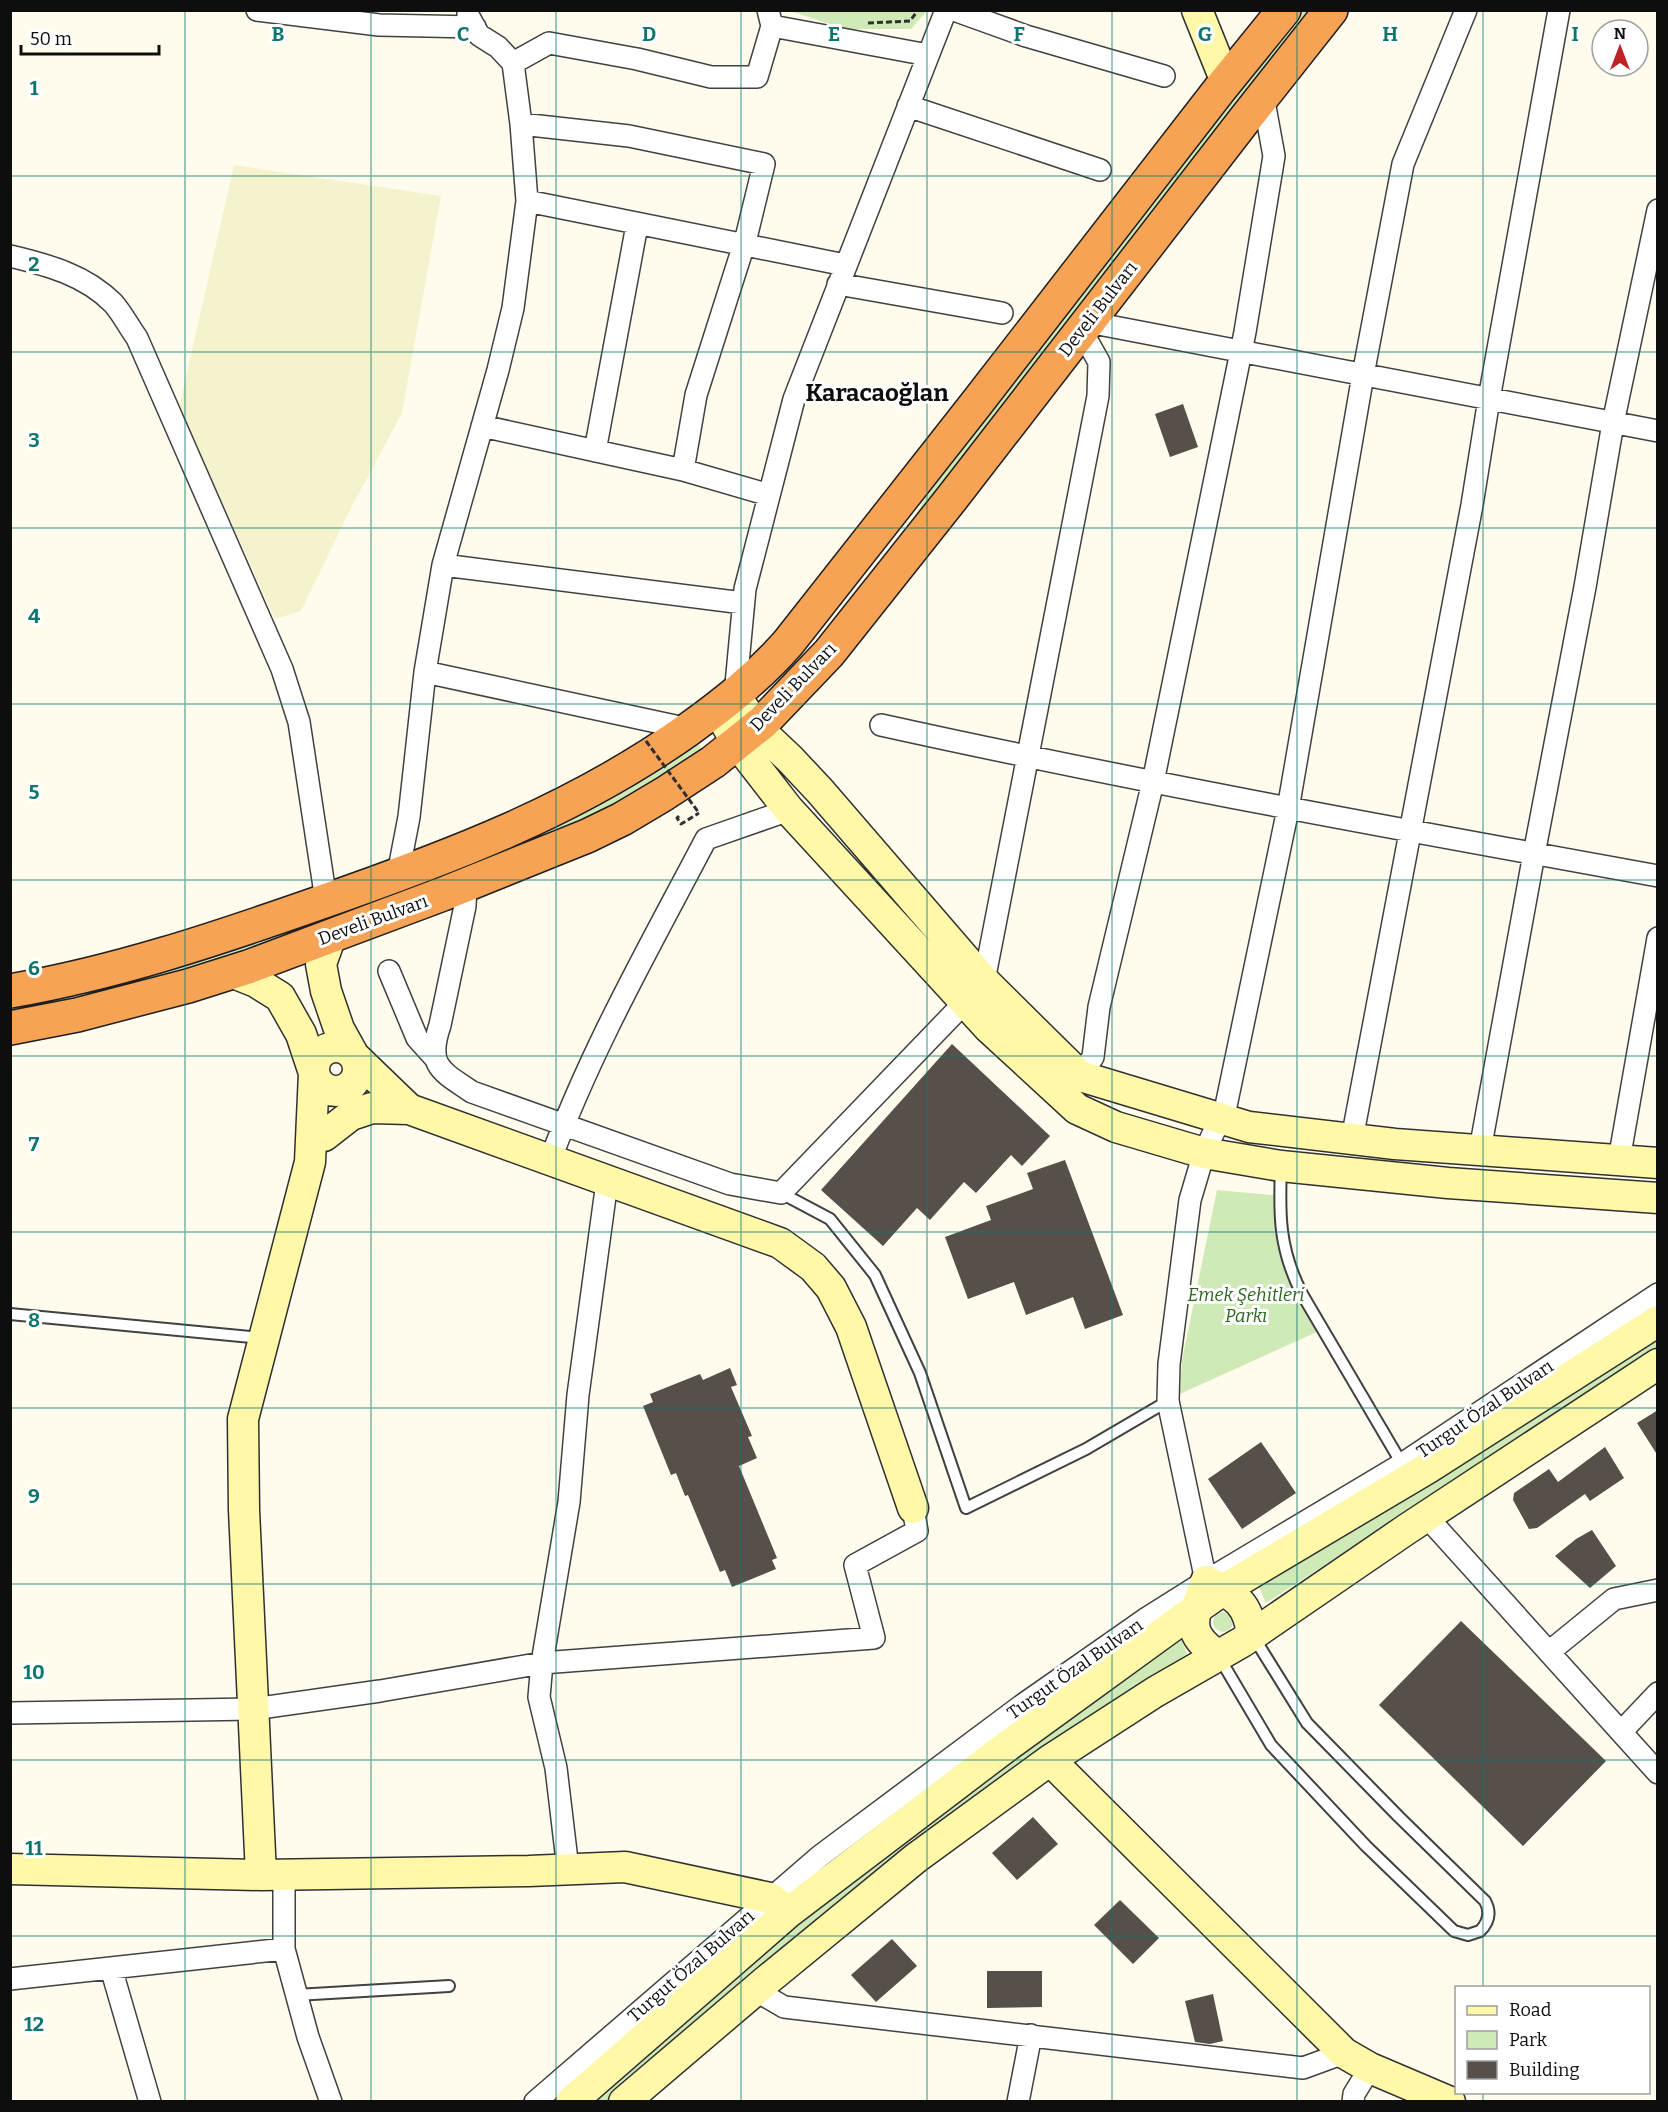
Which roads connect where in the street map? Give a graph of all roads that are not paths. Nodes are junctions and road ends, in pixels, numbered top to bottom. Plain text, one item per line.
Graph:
1 (257, 10) edge
2 (946, 10) edge
3 (954, 10) edge
4 (1197, 10) edge
5 (1284, 10) edge
6 (1331, 10) edge
7 (1466, 10) edge
8 (1559, 10) edge
9 (770, 18) edge
10 (471, 19) edge
11 (928, 55) junction
12 (513, 63) junction
13 (1164, 76) dead end
14 (1226, 82) junction
15 (1263, 96) junction
16 (908, 106) junction
17 (521, 124) junction
18 (1100, 170) dead end
19 (527, 201) junction
20 (1658, 210) edge
21 (637, 225) junction
22 (744, 245) junction
23 (10, 256) edge
24 (842, 274) junction
25 (1002, 313) dead end
26 (1085, 326) junction
27 (1241, 352) junction
28 (1363, 375) junction
29 (1489, 399) junction
30 (1613, 423) junction
31 (482, 426) junction
32 (1658, 431) edge
33 (595, 451) junction
34 (683, 470) junction
35 (769, 495) junction
36 (443, 565) junction
37 (743, 603) junction
38 (425, 672) junction
39 (726, 702) junction
40 (881, 725) dead end
41 (689, 729) junction
42 (747, 735) junction
43 (1029, 758) junction
44 (1153, 782) junction
45 (1288, 809) junction
46 (789, 810) junction
47 (1410, 831) junction
48 (1534, 854) junction
49 (398, 874) junction
50 (1658, 876) edge
51 (466, 885) junction
52 (326, 900) junction
53 (331, 936) junction
54 (1658, 938) edge
55 (389, 971) dead end
56 (231, 972) junction
57 (10, 991) edge
58 (974, 991) junction
59 (10, 1028) edge
60 (354, 1056) junction
61 (435, 1058) junction
62 (314, 1073) junction
63 (1080, 1076) junction
64 (349, 1087) junction
65 (409, 1109) junction
66 (1220, 1117) junction
67 (563, 1126) junction
68 (324, 1136) junction
69 (1352, 1139) junction
70 (1480, 1150) junction
71 (1204, 1153) junction
72 (1619, 1160) junction
73 (550, 1161) junction
74 (310, 1162) junction
75 (1658, 1163) edge
76 (1281, 1166) junction
77 (607, 1182) junction
78 (781, 1193) junction
79 (1658, 1198) edge
80 (1658, 1294) edge
81 (10, 1314) edge
82 (1658, 1321) edge
83 (264, 1338) junction
84 (1658, 1364) edge
85 (1168, 1401) junction
86 (1402, 1464) junction
87 (913, 1508) joint
88 (1426, 1516) junction
89 (1215, 1585) junction
90 (1658, 1590) edge
91 (1196, 1609) junction
92 (1252, 1635) junction
93 (1549, 1652) junction
94 (1219, 1656) junction
95 (542, 1663) junction
96 (1658, 1693) edge
97 (253, 1709) junction
98 (10, 1713) edge
99 (1622, 1732) junction
100 (1050, 1760) junction
101 (1658, 1773) edge
102 (10, 1869) edge
103 (568, 1869) junction
104 (273, 1875) junction
105 (780, 1905) junction
106 (284, 1949) junction
107 (111, 1968) junction
108 (10, 1979) edge
109 (449, 1986) dead end
110 (755, 1990) junction
111 (296, 1995) junction
112 (1031, 2035) junction
113 (1344, 2053) junction
114 (1370, 2068) junction
115 (1447, 2101) edge
116 (150, 2102) edge
117 (331, 2102) edge
118 (535, 2102) edge
119 (571, 2102) edge
120 (624, 2102) edge
121 (1018, 2102) edge
122 (1353, 2102) edge

1 - 10 street
2 - 11 street
3 - 13 street
4 - 14 street
5 - 14 highway, Develi Bulvarı
6 - 15 highway, Develi Bulvarı
7 - 28 street
8 - 29 street
9 - 11 street
9 - 12 street
10 - 12 street
11 - 16 street
12 - 17 street
14 - 39 highway, Develi Bulvarı
15 - 26 highway, Develi Bulvarı
15 - 27 street
16 - 18 street
16 - 24 street
17 - 19 street
17 - 22 street
19 - 21 street
19 - 31 street
20 - 30 street
21 - 22 street
21 - 33 street
22 - 24 street
22 - 34 street
23 - 52 street
24 - 25 street
24 - 35 street
26 - 27 street
26 - 42 highway, Develi Bulvarı
26 - 43 street
27 - 28 street
27 - 44 street
28 - 29 street
28 - 45 street
29 - 30 street
29 - 47 street
30 - 32 street
30 - 48 street
31 - 33 street
31 - 36 street
33 - 34 street
34 - 35 street
35 - 37 street
36 - 37 street
36 - 38 street
37 - 39 street
38 - 41 street
38 - 49 street
39 - 41 highway, Develi Bulvarı
39 - 42 street
40 - 43 street
41 - 49 highway, Develi Bulvarı
42 - 46 street
42 - 51 highway, Develi Bulvarı
42 - 58 street
43 - 44 street
43 - 58 street
44 - 45 street
44 - 63 street
45 - 47 street
45 - 66 street
46 - 58 street
46 - 67 street
47 - 48 street
47 - 69 street
48 - 50 street
48 - 70 street
49 - 52 highway, Develi Bulvarı
51 - 53 highway, Develi Bulvarı
51 - 61 street
52 - 57 highway, Develi Bulvarı
53 - 56 highway, Develi Bulvarı
53 - 60 street
54 - 72 street
55 - 61 street
56 - 59 highway, Develi Bulvarı
56 - 62 street
58 - 63 street
58 - 71 street
58 - 78 street
60 - 62 street
60 - 64 street
60 - 65 street
61 - 67 street
62 - 64 street
62 - 74 street
63 - 66 street
64 - 68 street
65 - 68 street
65 - 73 street
66 - 69 street
66 - 71 street
67 - 73 street
67 - 78 street
68 - 74 street
69 - 70 street
70 - 72 street
71 - 76 street
71 - 85 street
72 - 75 street
73 - 77 street
74 - 83 street
76 - 79 street
76 - 86 lane
77 - 87 street
77 - 95 street
78 - 85 lane
80 - 86 street, Turgut Özal Bulvarı
81 - 83 lane
82 - 89 street, Turgut Özal Bulvarı
83 - 97 street
84 - 88 street
85 - 89 street
86 - 89 street, Turgut Özal Bulvarı
87 - 95 street
88 - 92 street
88 - 93 street
89 - 91 street, Turgut Özal Bulvarı
89 - 92 street
89 - 105 street, Turgut Özal Bulvarı
90 - 93 street
91 - 94 street
91 - 105 street, Turgut Özal Bulvarı
92 - 94 street
92 - 94 lane
93 - 99 street
94 - 100 street
95 - 97 street
95 - 103 street
96 - 99 street
97 - 98 street
97 - 104 street
99 - 101 street
100 - 110 street
100 - 113 street
102 - 104 street
103 - 104 street
103 - 105 street
104 - 106 street
105 - 118 street, Turgut Özal Bulvarı
105 - 119 street, Turgut Özal Bulvarı
106 - 107 street
106 - 111 street
107 - 108 street
107 - 116 street
109 - 111 lane
110 - 112 street
110 - 120 street
111 - 117 street
112 - 113 street
112 - 121 street
113 - 114 street
114 - 115 street
114 - 122 street

